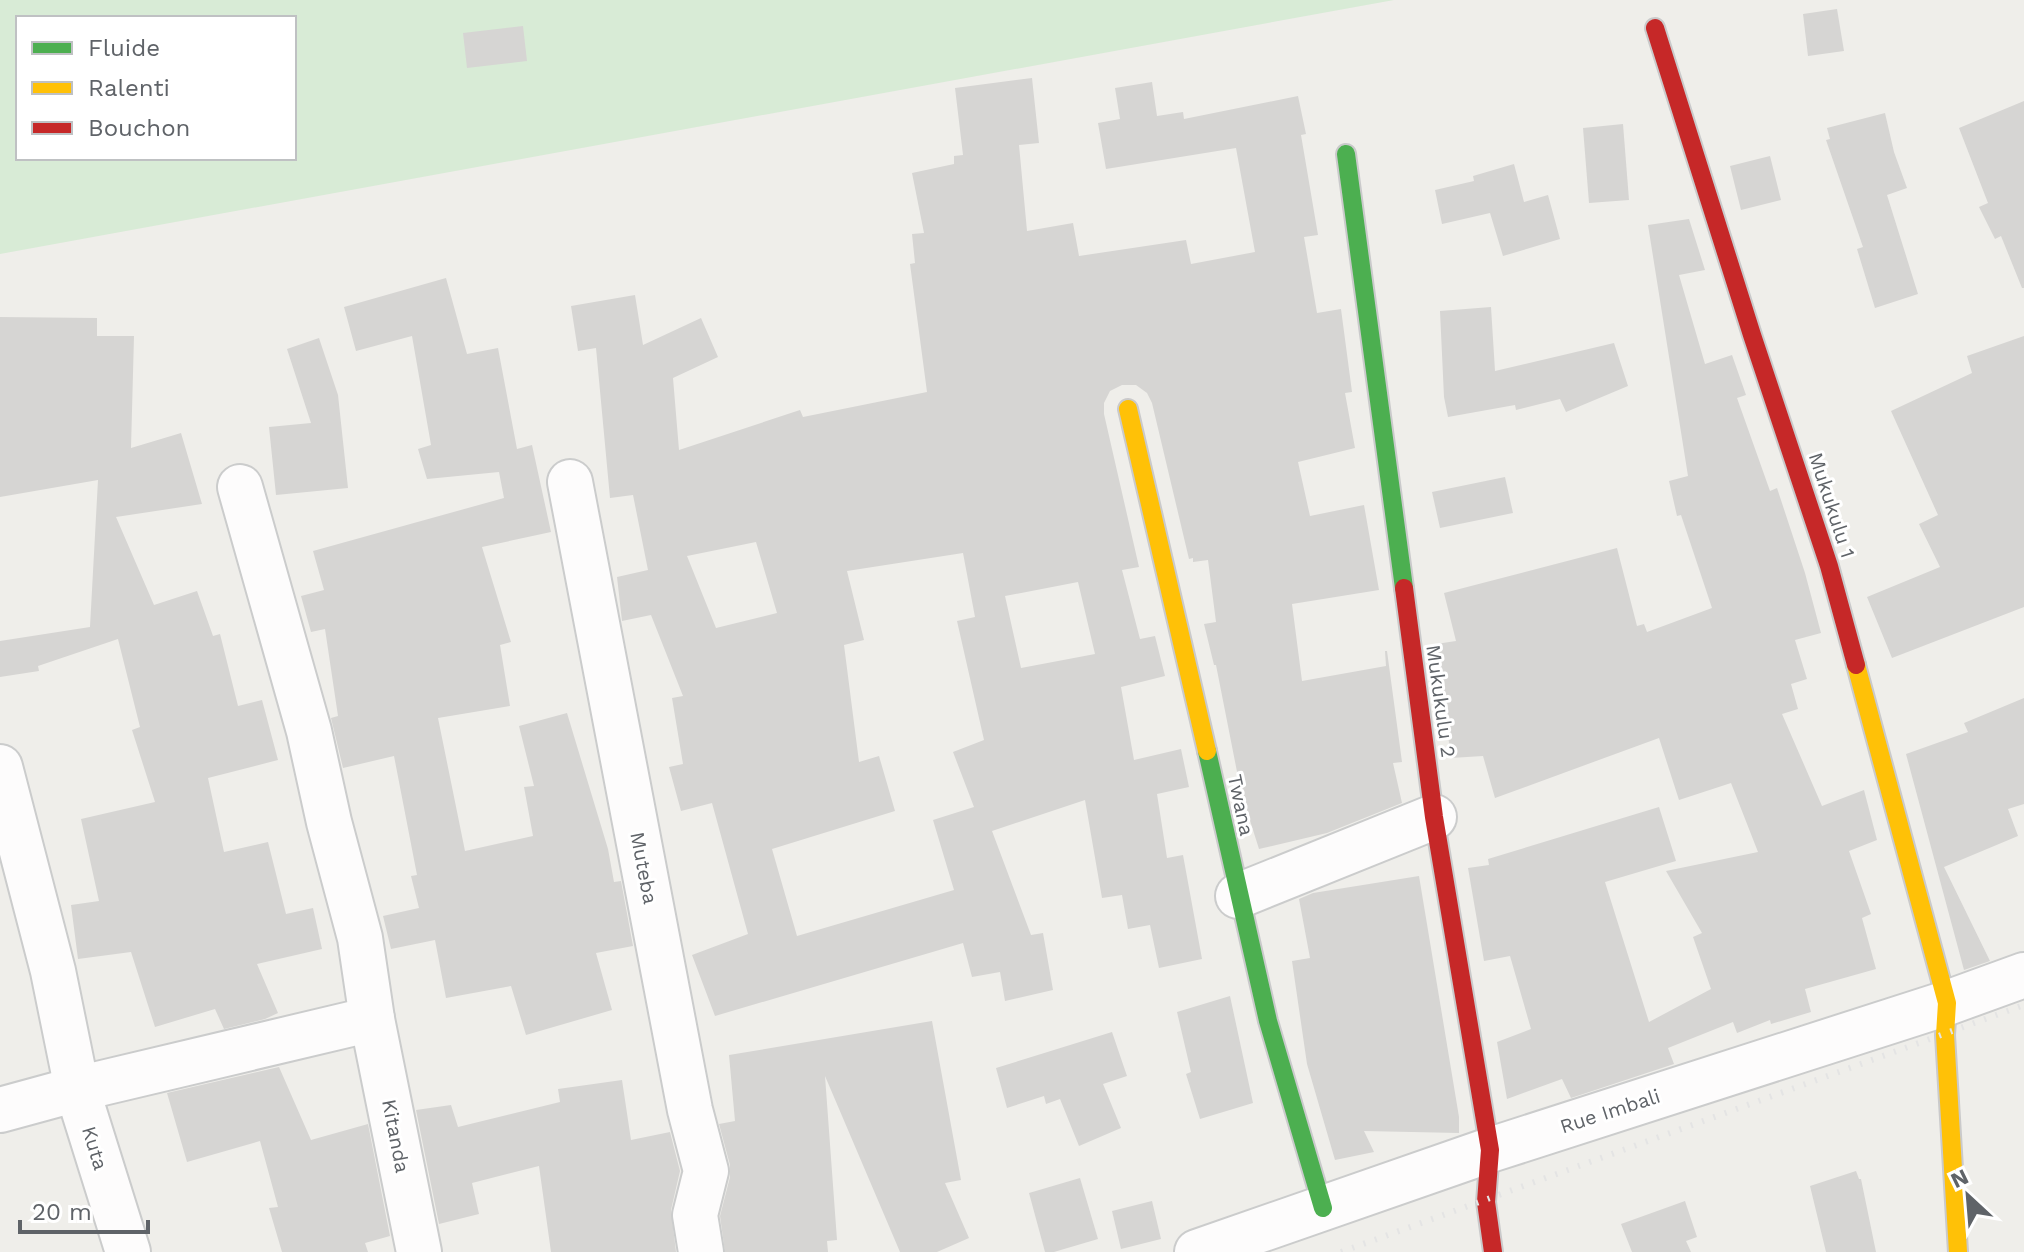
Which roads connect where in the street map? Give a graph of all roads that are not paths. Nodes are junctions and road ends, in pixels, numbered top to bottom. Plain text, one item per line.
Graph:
1 (1655, 28) dead end
2 (1346, 154) dead end
3 (1128, 409) dead end
4 (570, 482) dead end
5 (240, 487) dead end
6 (0, 767) edge
7 (1434, 817) junction
8 (1238, 896) junction
9 (2024, 975) edge
10 (1947, 1003) junction
11 (372, 1019) junction
12 (77, 1089) junction
13 (0, 1110) edge
14 (1490, 1150) junction
15 (1323, 1208) junction
16 (128, 1252) edge
17 (419, 1252) edge
18 (701, 1252) edge
19 (1197, 1252) edge
20 (1493, 1252) edge
21 (1958, 1252) edge

1 - 10 street, Mukukulu 1
2 - 7 street, Mukukulu 2
3 - 8 street, Twana
4 - 18 street, Muteba
5 - 11 street, Kitanda
6 - 12 street, Kuta
7 - 8 street
7 - 14 street, Mukukulu 2
8 - 15 street, Twana
9 - 10 street, Rue Imbali
10 - 14 street, Rue Imbali
10 - 21 street, Mukukulu 1
11 - 12 street
11 - 17 street, Kitanda
12 - 13 street
12 - 16 street, Kuta
14 - 15 street, Rue Imbali
14 - 20 street, Mukukulu 2
15 - 19 street, Rue Imbali

